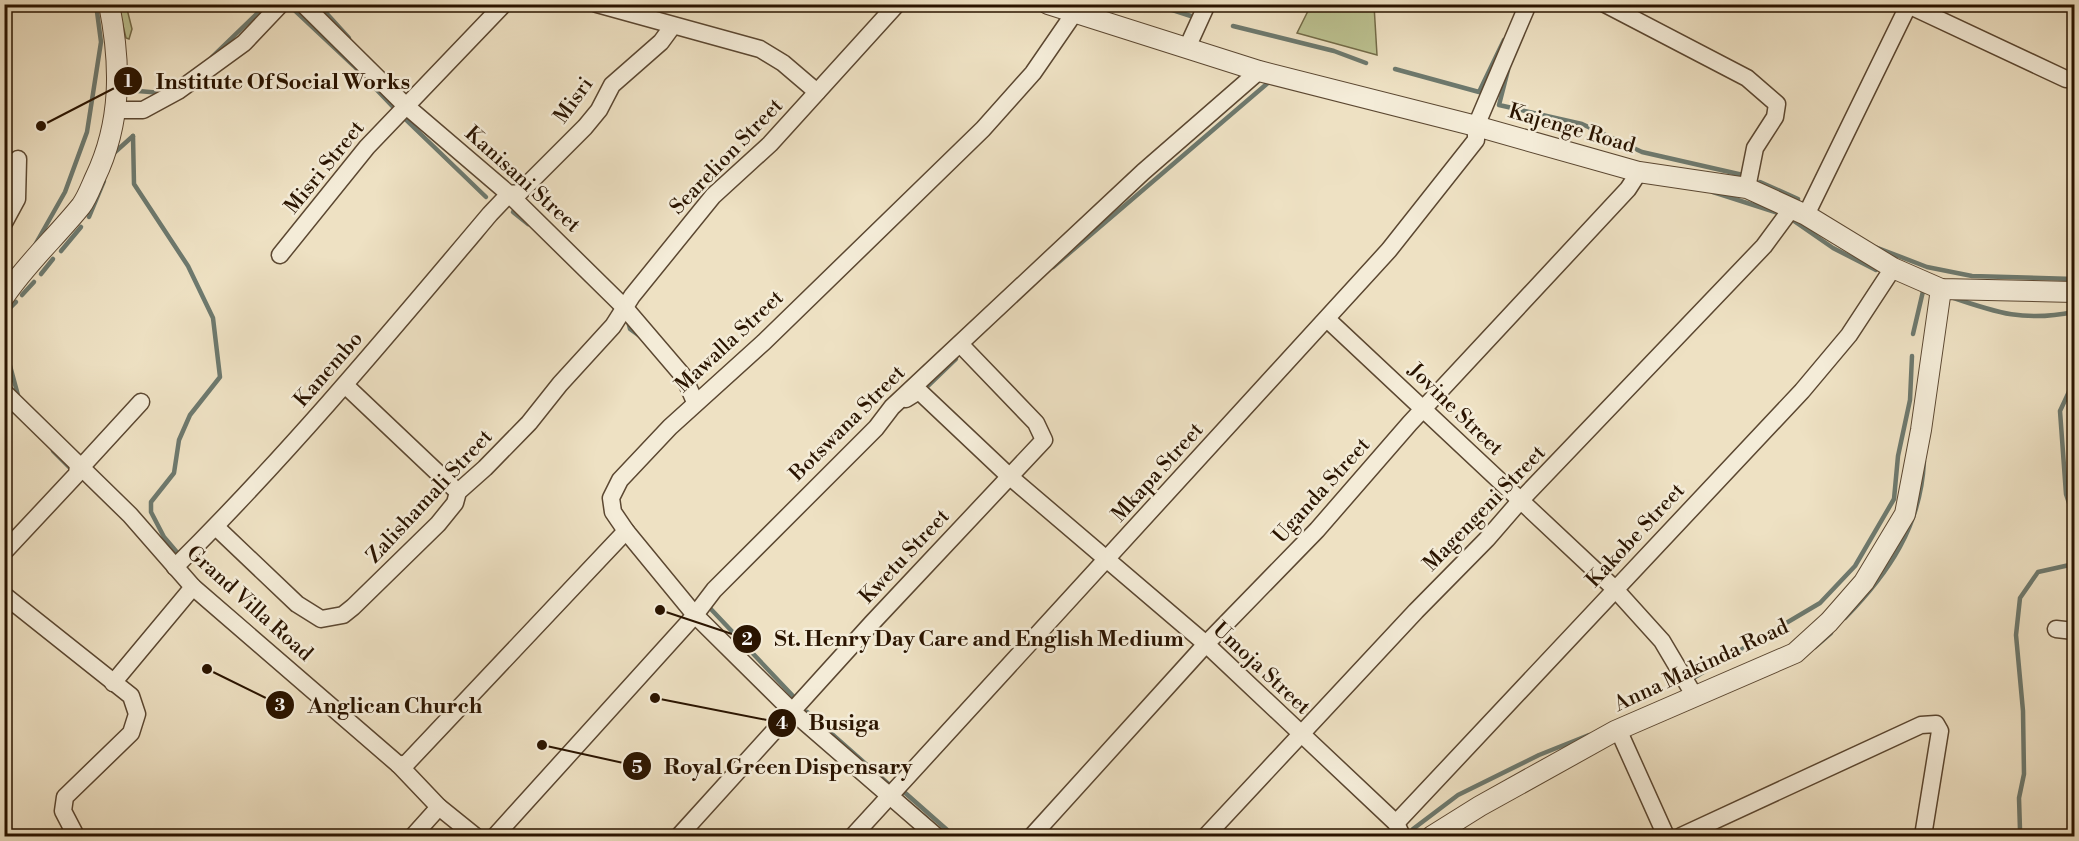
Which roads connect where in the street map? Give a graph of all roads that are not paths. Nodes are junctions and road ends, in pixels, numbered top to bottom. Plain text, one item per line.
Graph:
1 (109, 4) edge
2 (281, 4) edge
3 (303, 4) edge
4 (504, 4) edge
5 (597, 4) edge
6 (897, 4) edge
7 (1048, 4) edge
8 (1207, 4) edge
9 (1528, 4) edge
10 (1605, 4) edge
11 (1908, 5) edge
12 (1075, 12) junction
13 (672, 27) junction
14 (1187, 48) junction
15 (1259, 70) junction
16 (2066, 79) dead end
17 (818, 92) junction
18 (405, 105) junction
19 (117, 110) junction
20 (1476, 126) junction
21 (18, 159) dead end
22 (1639, 172) junction
23 (1747, 189) junction
24 (509, 194) junction
25 (1799, 211) junction
26 (4, 223) edge
27 (280, 255) dead end
28 (1893, 268) junction
29 (7, 287) edge
30 (2074, 292) edge
31 (1939, 295) junction
32 (625, 308) junction
33 (1327, 319) junction
34 (960, 344) junction
35 (345, 386) junction
36 (4, 392) edge
37 (141, 402) dead end
38 (696, 402) junction
39 (892, 407) junction
40 (1425, 409) junction
41 (78, 466) junction
42 (1009, 476) junction
43 (458, 492) junction
44 (1520, 501) junction
45 (216, 527) junction
46 (626, 531) junction
47 (4, 552) edge
48 (1107, 561) junction
49 (175, 567) junction
50 (193, 587) junction
51 (1615, 589) junction
52 (4, 595) edge
53 (694, 615) junction
54 (2056, 629) dead end
55 (2074, 631) edge
56 (1206, 644) junction
57 (113, 683) junction
58 (1694, 695) junction
59 (792, 712) junction
60 (1615, 731) junction
61 (1300, 734) junction
62 (399, 765) junction
63 (890, 798) junction
64 (439, 807) junction
65 (1399, 830) edge
66 (76, 837) edge
67 (413, 837) edge
68 (475, 837) edge
69 (495, 837) edge
70 (679, 837) edge
71 (853, 837) edge
72 (936, 837) edge
73 (1032, 837) edge
74 (1206, 837) edge
75 (1432, 837) edge
76 (1666, 837) edge
77 (1681, 837) edge
78 (1923, 837) edge

1 - 19 street
2 - 19 street
3 - 18 street, Kanisani Street
4 - 18 street, Misri Street
5 - 13 street
6 - 17 street, Searelion Street
7 - 12 street, Kajenge Road
8 - 14 street
9 - 20 street, Mkapa Street
10 - 23 street
11 - 16 street
11 - 25 street, Magengeni Street
12 - 14 street, Kajenge Road
12 - 38 street, Mawalla Street
13 - 17 street
13 - 24 street, Misri
14 - 15 street, Kajenge Road
15 - 20 street, Kajenge Road
15 - 34 street, Botswana Street
17 - 32 street, Searelion Street
18 - 24 street, Kanisani Street
18 - 27 street, Misri Street
19 - 29 street
20 - 22 street, Kajenge Road
20 - 33 street, Mkapa Street
21 - 26 street
22 - 23 street, Kajenge Road
22 - 40 street, Uganda Street
23 - 25 street, Kajenge Road
24 - 32 street, Kanisani Street
24 - 35 street, Kanembo
25 - 28 street, Kajenge Road
25 - 44 street, Magengeni Street
28 - 31 street, Kajenge Road
28 - 51 street, Kakobe Street
30 - 31 street, Kajenge Road
31 - 58 street, Anna Makinda Road
32 - 38 street, Kanisani Street
32 - 43 street, Zalishamali Street
33 - 40 street, Jovine Street
33 - 48 street, Mkapa Street
34 - 39 street, Botswana Street
34 - 42 street, Kwetu Street
35 - 43 street
35 - 45 street, Kanembo
36 - 41 street, Grand Villa Road
37 - 41 street
38 - 46 street, Mawalla Street
39 - 42 street, Umoja Street
39 - 53 street, Botswana Street
40 - 44 street, Jovine Street
40 - 56 street, Uganda Street
41 - 47 street
41 - 49 street, Grand Villa Road
42 - 48 street, Umoja Street
42 - 59 street, Kwetu Street
43 - 45 street, Zalishamali Street
44 - 51 street, Jovine Street
44 - 61 street, Magengeni Street
45 - 49 street, Kanembo
46 - 53 street, Mawalla Street
46 - 62 street
48 - 56 street, Umoja Street
48 - 63 street, Mkapa Street
49 - 50 street, Grand Villa Road
50 - 57 street
50 - 62 street, Grand Villa Road
51 - 58 street, Jovine Street
51 - 65 street, Kakobe Street
52 - 57 street
53 - 59 street, Mawalla Street
53 - 69 street, Botswana Street
54 - 55 street
56 - 61 street, Umoja Street
56 - 73 street, Uganda Street
57 - 66 street
58 - 60 street, Anna Makinda Road
59 - 63 street, Mawalla Street
59 - 70 street, Kwetu Street
60 - 75 street, Anna Makinda Road
60 - 76 street
61 - 65 street, Umoja Street
61 - 74 street, Magengeni Street
62 - 64 street, Grand Villa Road
63 - 71 street, Mkapa Street
63 - 72 street, Mawalla Street
64 - 67 street
64 - 68 street, Grand Villa Road
77 - 78 street

